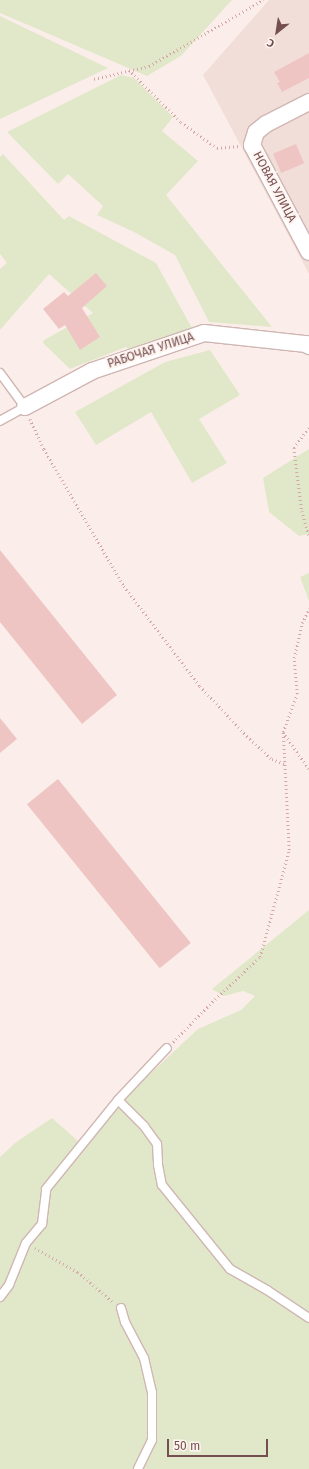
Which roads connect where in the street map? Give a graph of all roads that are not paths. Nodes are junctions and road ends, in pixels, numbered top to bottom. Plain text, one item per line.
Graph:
1 (309, 102) edge
2 (309, 252) edge
3 (309, 346) edge
4 (0, 373) edge
5 (25, 407) junction
6 (0, 421) edge
7 (168, 1048) road end
8 (118, 1100) junction
9 (0, 1297) edge
10 (121, 1308) road end
11 (309, 1318) edge
12 (138, 1469) edge

1 - 2 street, НОВАЯ УЛИЦА
3 - 5 street, РАБОЧАЯ УЛИЦА
4 - 5 lane
5 - 6 lane
7 - 8 lane
8 - 9 lane
8 - 11 lane
10 - 12 lane

